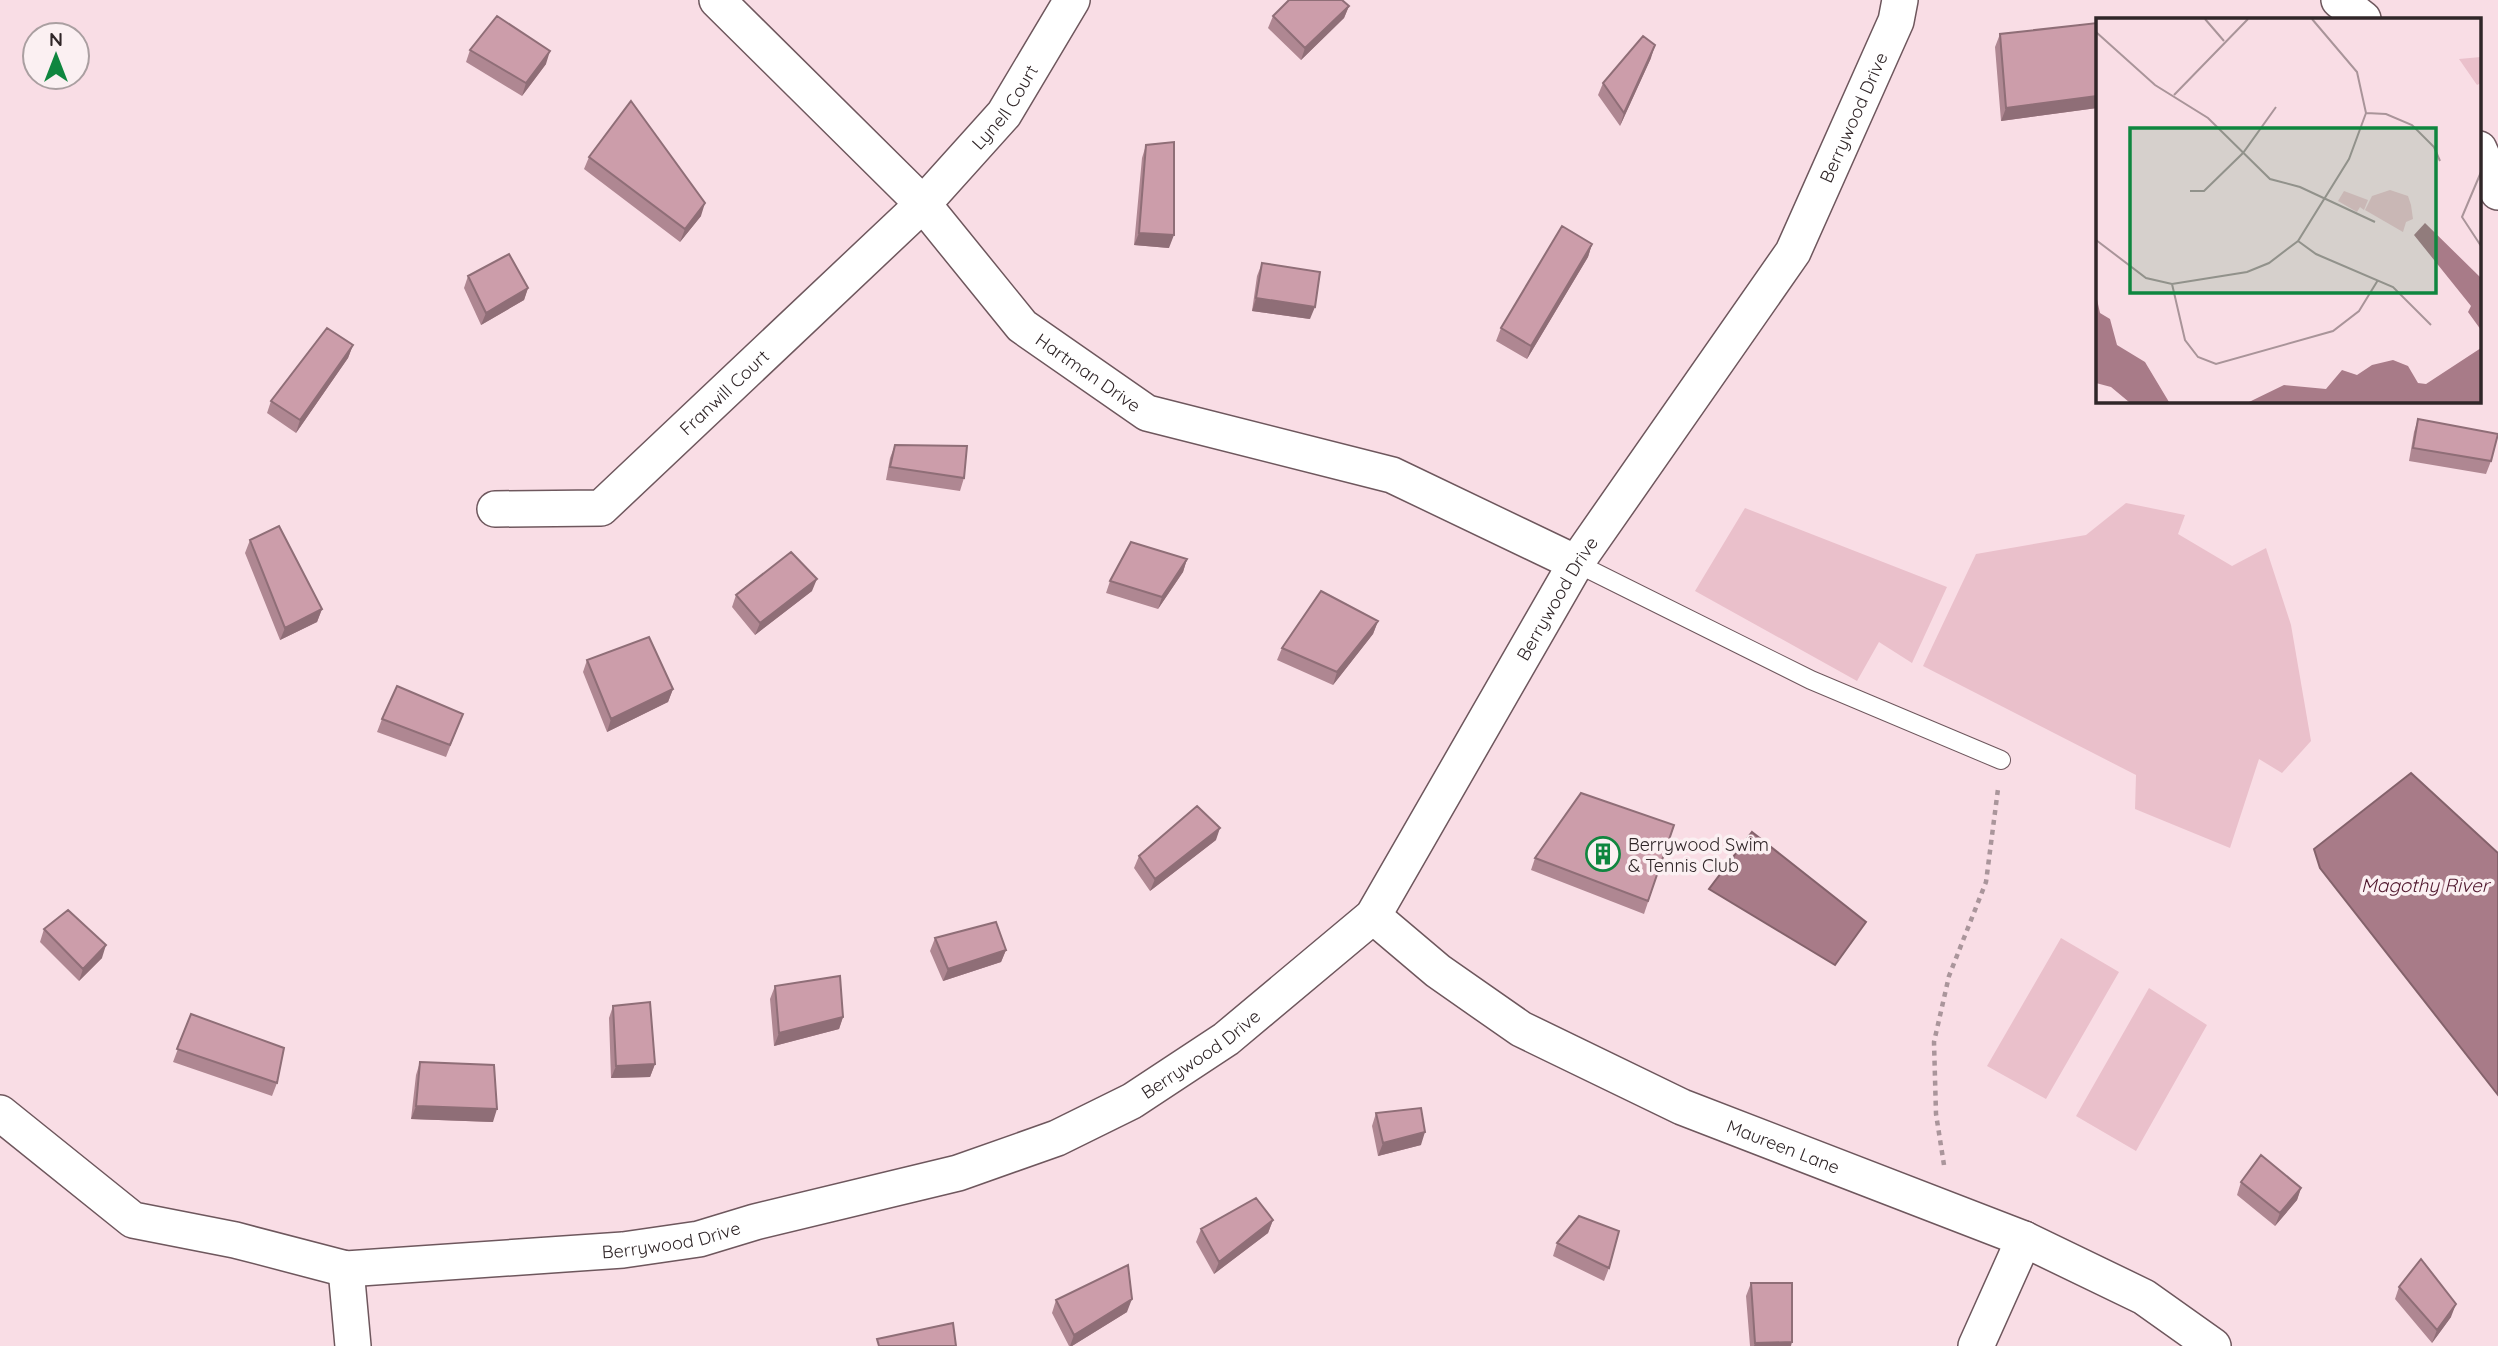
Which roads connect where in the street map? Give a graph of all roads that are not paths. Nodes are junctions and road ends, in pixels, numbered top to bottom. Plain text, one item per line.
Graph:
1 (717, 0) edge
2 (1072, 0) edge
3 (1900, 0) edge
4 (2339, 0) edge
5 (2362, 18) edge
6 (2480, 151) edge
7 (2498, 192) edge
8 (923, 204) junction
9 (495, 509) dead end
10 (1576, 563) junction
11 (2001, 760) road end
12 (1373, 916) junction
13 (0, 1113) edge
14 (2024, 1240) junction
15 (346, 1269) junction
16 (353, 1346) edge
17 (1976, 1346) edge
18 (2213, 1346) edge

1 - 8 street, Hartman Drive
2 - 8 street, Lynell Court
3 - 10 street, Berrywood Drive
4 - 5 street
6 - 7 street
8 - 9 street, Franwill Court
8 - 10 street, Hartman Drive
10 - 11 lane
10 - 12 street, Berrywood Drive
12 - 14 street, Maureen Lane
12 - 15 street, Berrywood Drive
13 - 15 street, Berrywood Drive
14 - 17 street
14 - 18 street, Maureen Lane
15 - 16 street

